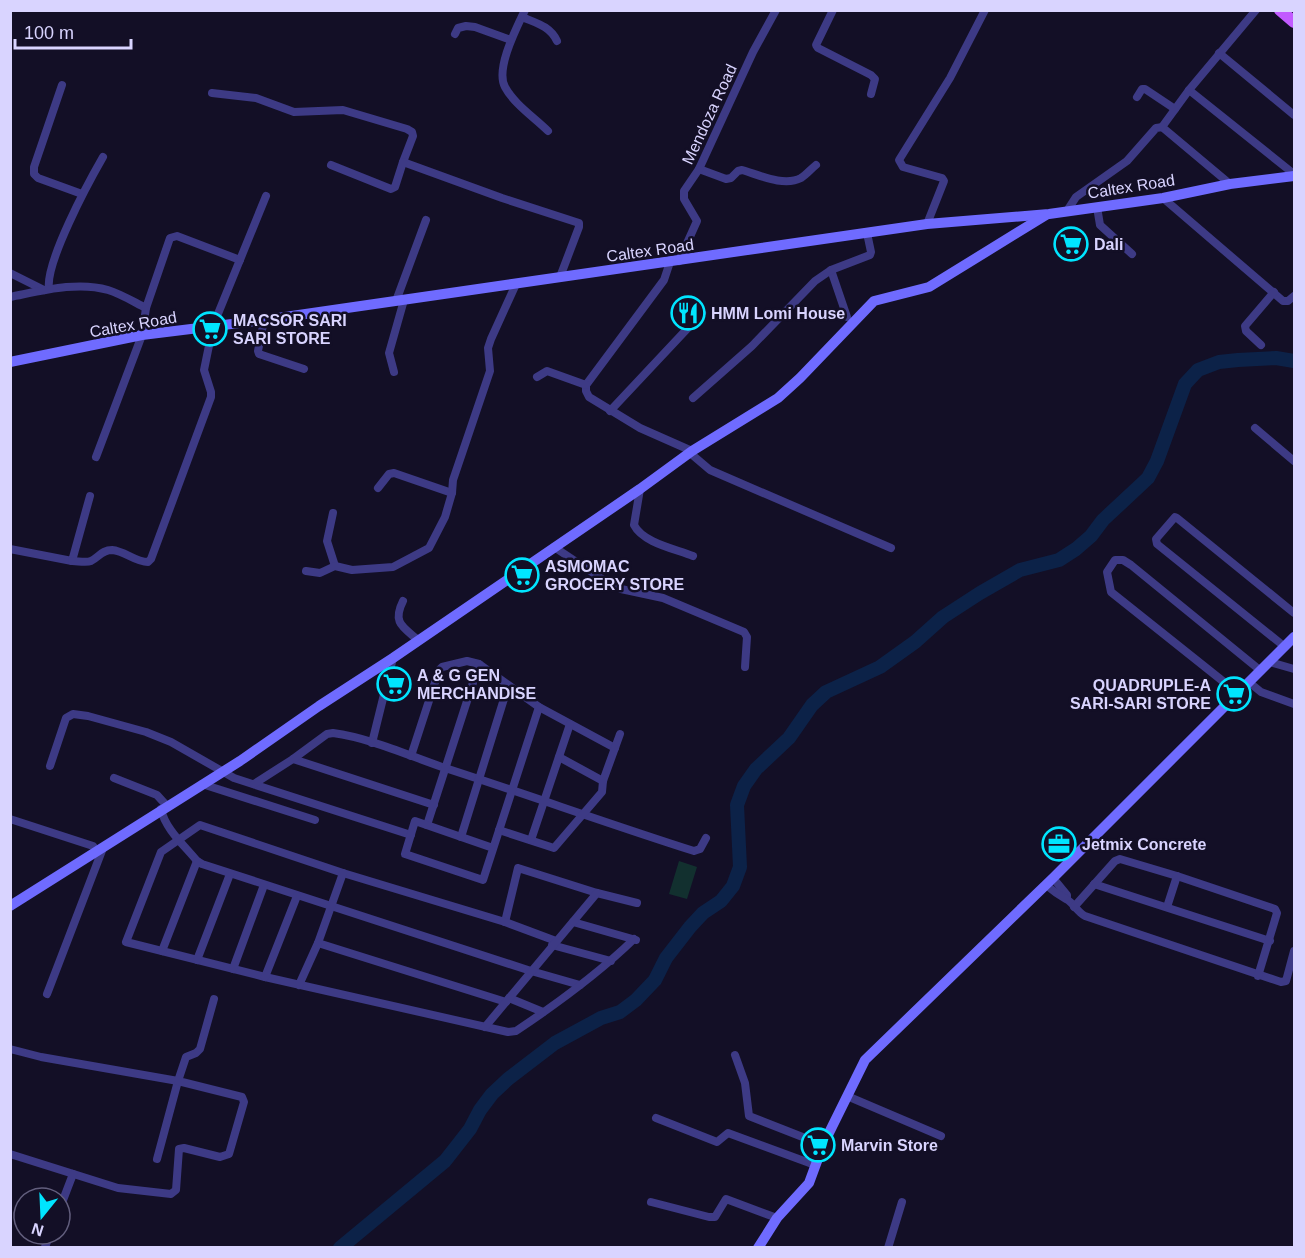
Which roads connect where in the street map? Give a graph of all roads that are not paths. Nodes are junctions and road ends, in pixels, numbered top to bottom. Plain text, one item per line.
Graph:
1 (776, 10) edge
2 (833, 10) edge
3 (985, 10) edge
4 (1256, 10) edge
5 (1280, 10) edge
6 (524, 14) edge
7 (1294, 22) edge
8 (455, 34) dead end
9 (511, 40) junction
10 (557, 41) dead end
11 (1219, 54) junction
12 (62, 85) dead end
13 (1189, 90) junction
14 (212, 93) dead end
15 (871, 94) dead end
16 (1137, 97) dead end
17 (1175, 109) junction
18 (1294, 115) edge
19 (1163, 128) junction
20 (548, 131) dead end
21 (103, 157) dead end
22 (403, 162) junction
23 (331, 165) dead end
24 (816, 165) dead end
25 (699, 169) junction
26 (1294, 175) edge
27 (1230, 184) junction
28 (82, 195) junction
29 (266, 196) dead end
30 (1163, 198) junction
31 (1097, 207) junction
32 (1067, 211) junction
33 (1049, 213) junction
34 (426, 220) dead end
35 (927, 224) junction
36 (867, 233) junction
37 (1132, 254) dead end
38 (240, 260) junction
39 (674, 261) junction
40 (831, 270) junction
41 (10, 273) edge
42 (560, 278) junction
43 (516, 284) junction
44 (46, 290) junction
45 (1274, 292) junction
46 (1294, 296) edge
47 (10, 297) edge
48 (400, 300) junction
49 (146, 308) junction
50 (702, 313) dead end
51 (847, 317) dead end
52 (264, 320) junction
53 (213, 326) junction
54 (142, 335) junction
55 (1261, 345) dead end
56 (10, 362) edge
57 (304, 369) dead end
58 (394, 372) dead end
59 (537, 377) dead end
60 (586, 385) junction
61 (693, 398) dead end
62 (610, 411) junction
63 (1255, 428) dead end
64 (691, 452) junction
65 (96, 458) dead end
66 (1294, 461) edge
67 (378, 488) dead end
68 (640, 489) junction
69 (452, 493) junction
70 (90, 496) dead end
71 (333, 513) dead end
72 (554, 547) junction
73 (891, 548) dead end
74 (10, 549) edge
75 (693, 556) dead end
76 (72, 561) junction
77 (335, 566) junction
78 (306, 571) dead end
79 (403, 602) dead end
80 (1294, 613) edge
81 (1294, 637) edge
82 (418, 640) junction
83 (1285, 647) junction
84 (393, 658) junction
85 (1270, 662) junction
86 (479, 664) junction
87 (745, 667) dead end
88 (1294, 669) edge
89 (1261, 671) junction
90 (1250, 683) junction
91 (508, 686) junction
92 (1239, 694) junction
93 (1294, 704) edge
94 (539, 707) junction
95 (570, 724) junction
96 (620, 734) dead end
97 (372, 743) junction
98 (615, 748) junction
99 (411, 756) junction
100 (559, 757) junction
101 (293, 759) junction
102 (50, 766) dead end
103 (445, 767) junction
104 (222, 772) junction
105 (114, 778) dead end
106 (478, 778) junction
107 (603, 781) junction
108 (202, 784) junction
109 (254, 784) junction
110 (512, 789) junction
111 (546, 800) junction
112 (434, 805) junction
113 (164, 808) junction
114 (582, 814) junction
115 (10, 819) edge
116 (315, 820) dead end
117 (427, 825) junction
118 (499, 830) junction
119 (411, 835) junction
120 (461, 837) junction
121 (706, 838) dead end
122 (180, 840) junction
123 (531, 840) junction
124 (493, 848) junction
125 (100, 850) junction
126 (197, 861) junction
127 (344, 873) junction
128 (230, 874) junction
129 (1177, 876) junction
130 (1050, 882) junction
131 (1094, 884) junction
132 (264, 885) junction
133 (597, 893) junction
134 (297, 896) junction
135 (637, 903) dead end
136 (10, 906) edge
137 (332, 906) junction
138 (1074, 907) junction
139 (1167, 907) junction
140 (505, 922) junction
141 (573, 922) junction
142 (1270, 941) junction
143 (318, 942) junction
144 (554, 943) junction
145 (162, 951) junction
146 (1294, 951) edge
147 (197, 960) junction
148 (611, 961) junction
149 (1293, 962) edge
150 (232, 969) junction
151 (531, 971) junction
152 (1258, 975) junction
153 (266, 977) junction
154 (299, 985) junction
155 (580, 985) junction
156 (47, 994) dead end
157 (214, 999) dead end
158 (508, 1000) junction
159 (543, 1012) junction
160 (485, 1027) junction
161 (10, 1048) edge
162 (735, 1055) dead end
163 (178, 1081) junction
164 (847, 1096) junction
165 (656, 1118) dead end
166 (941, 1136) dead end
167 (823, 1145) junction
168 (10, 1154) edge
169 (157, 1159) dead end
170 (816, 1165) junction
171 (73, 1174) junction
172 (68, 1186) edge
173 (651, 1202) dead end
174 (902, 1202) dead end
175 (777, 1218) junction
176 (758, 1248) edge
177 (888, 1248) edge

1 - 25 street, Mendoza Road
2 - 15 street
3 - 35 street
4 - 11 street
5 - 7 main road
6 - 9 street
6 - 10 street
8 - 9 street
9 - 20 street
11 - 13 street
11 - 18 street
12 - 28 street
13 - 17 street
13 - 26 street
14 - 22 street
16 - 17 street
17 - 19 street
19 - 27 street
19 - 32 street
21 - 28 street
22 - 23 street
22 - 42 street
24 - 25 street
25 - 39 street, Mendoza Road
26 - 27 street, Caltex Road
27 - 30 street, Caltex Road
28 - 44 street
29 - 38 street
30 - 31 street, Caltex Road
30 - 45 street
31 - 32 street, Caltex Road
31 - 37 street
32 - 33 street, Caltex Road
33 - 35 street, Caltex Road
33 - 64 street
34 - 48 street
35 - 36 street, Caltex Road
36 - 39 street, Caltex Road
36 - 40 street
38 - 49 street
38 - 53 street
39 - 42 street, Caltex Road
39 - 60 street
40 - 51 street
40 - 61 street
41 - 44 street
42 - 43 street, Caltex Road
43 - 48 street, Caltex Road
43 - 69 street
44 - 47 street
44 - 49 street
45 - 46 street
45 - 55 street
48 - 52 street, Caltex Road
48 - 58 street
49 - 54 street
50 - 62 street
52 - 53 street, Caltex Road
52 - 57 street
53 - 54 street, Caltex Road
53 - 76 street
54 - 56 street, Caltex Road
54 - 65 street
59 - 60 street
60 - 62 street
62 - 64 street
63 - 66 street
64 - 68 street
64 - 73 street
67 - 69 street
68 - 72 street
68 - 75 street
69 - 77 street
70 - 76 street
71 - 77 street
72 - 82 street
72 - 87 street
74 - 76 street
77 - 78 street
79 - 82 street
80 - 83 street
81 - 83 street
82 - 84 street
83 - 85 street
84 - 97 street
84 - 104 street
85 - 88 street
85 - 89 street
86 - 91 street
86 - 99 street
86 - 103 street
89 - 90 street
89 - 92 street
90 - 92 street
90 - 93 street
91 - 94 street
91 - 106 street
92 - 130 street
94 - 95 street
94 - 110 street
95 - 98 street
95 - 100 street
96 - 98 street
97 - 99 street
97 - 101 street
98 - 107 street
99 - 103 street
100 - 107 street
100 - 111 street
101 - 109 street
101 - 112 street
102 - 104 street
103 - 106 street
103 - 112 street
104 - 108 street
104 - 109 street
105 - 113 street
106 - 110 street
106 - 120 street
107 - 114 street
108 - 113 street
108 - 116 street
109 - 119 street
110 - 111 street
110 - 118 street
111 - 114 street
111 - 123 street
112 - 117 street
113 - 122 street
113 - 125 street
114 - 121 street
114 - 123 street
115 - 125 street
117 - 119 street
117 - 120 street
118 - 123 street
118 - 124 street
119 - 124 street
120 - 124 street
122 - 126 street
122 - 127 street
122 - 145 street
125 - 136 street
125 - 156 street
126 - 128 street
126 - 145 street
127 - 137 street
127 - 140 street
128 - 132 street
128 - 147 street
129 - 131 street
129 - 139 street
129 - 142 street
130 - 138 street
130 - 164 street
131 - 138 street
131 - 139 street
132 - 134 street
132 - 150 street
133 - 135 street
133 - 140 street
133 - 141 street
134 - 137 street
134 - 153 street
137 - 143 street
137 - 151 street
138 - 152 street
139 - 142 street
140 - 144 street
141 - 144 street
141 - 148 street
142 - 152 street
143 - 154 street
143 - 158 street
144 - 148 street
144 - 151 street
145 - 147 street
146 - 149 street
147 - 150 street
148 - 155 street
149 - 152 street
150 - 153 street
151 - 155 street
151 - 158 street
153 - 154 street
154 - 160 street
155 - 159 street
157 - 163 street
158 - 159 street
158 - 160 street
159 - 160 street
161 - 163 street
162 - 167 street
163 - 169 street
163 - 171 street
164 - 166 street
164 - 167 street
165 - 170 street
167 - 170 street
168 - 171 street
170 - 175 street
171 - 172 street
173 - 175 street
174 - 177 street
175 - 176 street

